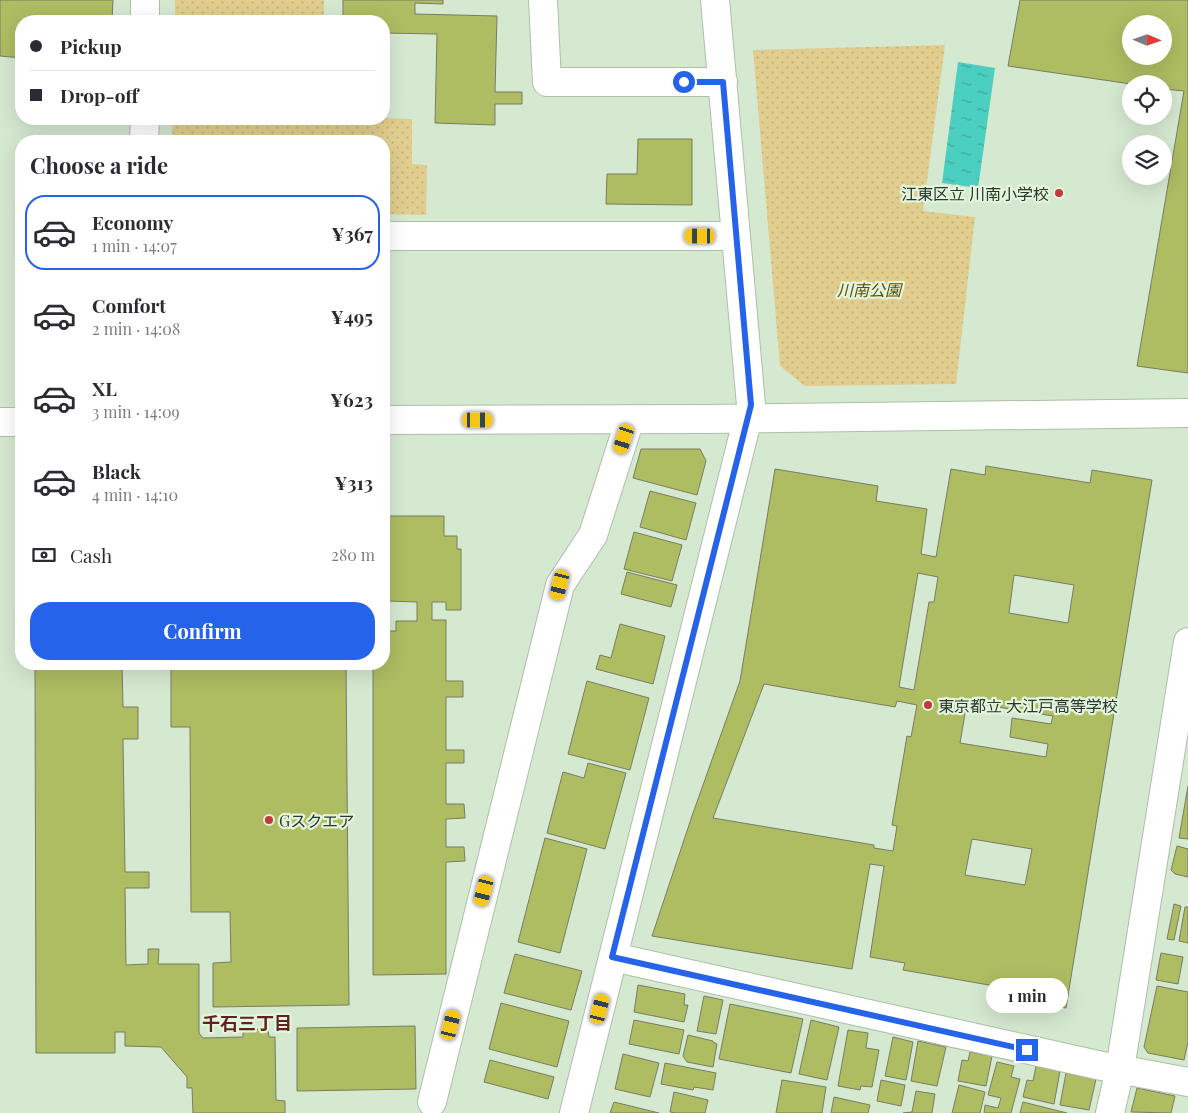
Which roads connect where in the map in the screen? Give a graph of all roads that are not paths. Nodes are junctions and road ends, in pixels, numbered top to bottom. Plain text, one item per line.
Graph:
1 (145, 0) edge
2 (543, 0) edge
3 (715, 0) edge
4 (145, 15) edge
5 (723, 82) junction
6 (390, 236) edge
7 (736, 236) junction
8 (1188, 414) edge
9 (748, 418) junction
10 (630, 419) junction
11 (390, 420) edge
12 (0, 422) edge
13 (15, 422) edge
14 (1188, 642) edge
15 (1182, 726) edge
16 (612, 957) junction
17 (1120, 1069) junction
18 (1188, 1082) edge
19 (432, 1102) dead end
20 (574, 1113) edge
21 (1110, 1113) edge

1 - 4 street
2 - 5 street
3 - 5 street
5 - 7 street
6 - 7 street
7 - 9 street
8 - 9 street
9 - 10 street
9 - 16 street
10 - 11 street
10 - 19 street
12 - 13 street
14 - 15 street
15 - 17 street
16 - 17 street
16 - 20 street
17 - 18 street
17 - 21 street

